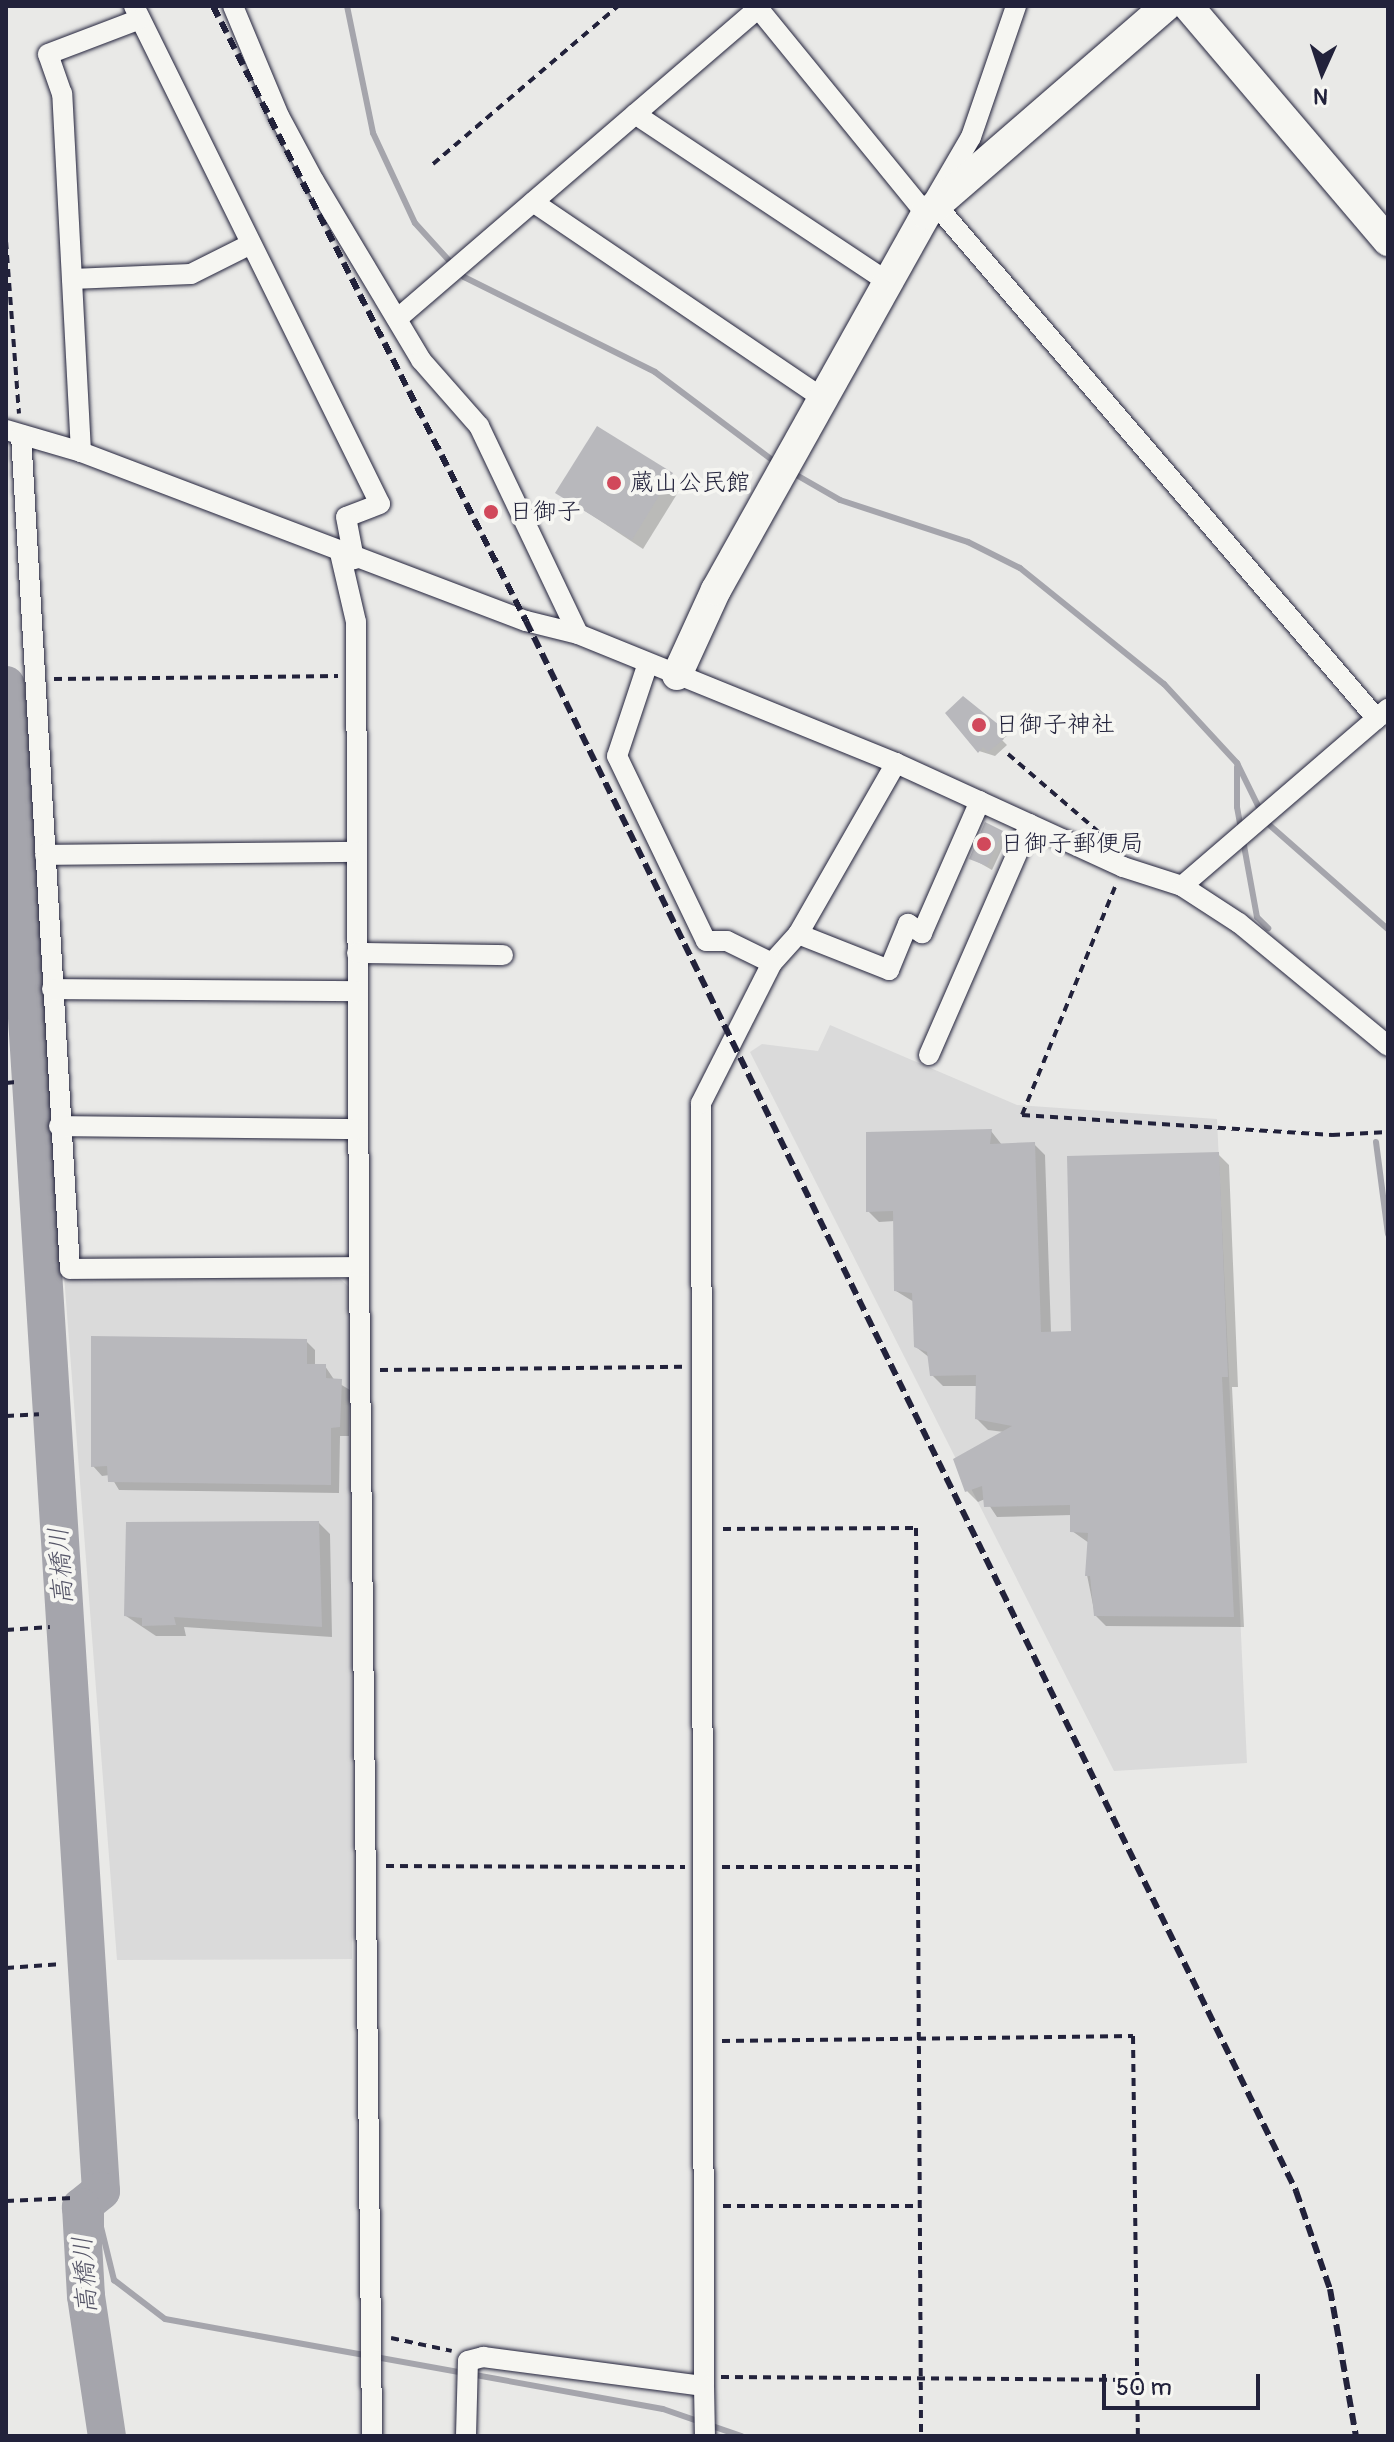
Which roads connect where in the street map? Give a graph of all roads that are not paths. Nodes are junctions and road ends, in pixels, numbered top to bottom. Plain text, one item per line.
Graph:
1 (233, 6) edge
2 (1016, 6) edge
3 (1166, 6) edge
4 (1188, 6) edge
5 (137, 13) edge
6 (635, 114) junction
7 (533, 202) junction
8 (931, 210) junction
9 (1388, 241) edge
10 (251, 244) junction
11 (72, 279) junction
12 (888, 282) junction
13 (397, 319) junction
14 (822, 398) junction
15 (12, 432) edge
16 (81, 452) junction
17 (347, 556) junction
18 (578, 634) junction
19 (647, 666) junction
20 (677, 675) junction
21 (1382, 714) edge
22 (896, 763) junction
23 (980, 801) junction
24 (1030, 824) junction
25 (355, 852) junction
26 (45, 855) junction
27 (1182, 886) junction
28 (798, 934) junction
29 (357, 953) junction
30 (503, 955) dead end
31 (772, 963) junction
32 (52, 989) junction
33 (358, 991) junction
34 (1388, 1046) edge
35 (929, 1055) dead end
36 (59, 1126) junction
37 (358, 1129) junction
38 (359, 1267) junction
39 (704, 2387) junction
40 (372, 2436) edge
41 (466, 2436) edge
42 (705, 2436) edge

1 - 13 street
2 - 8 street
3 - 8 street
4 - 9 street
5 - 10 street
5 - 11 street
6 - 7 street
6 - 8 street
6 - 12 street
7 - 13 street
7 - 14 street
8 - 12 street
8 - 21 street
10 - 11 street
10 - 17 street
11 - 16 street
12 - 14 street
13 - 18 street
14 - 20 street
15 - 16 street
15 - 26 street
16 - 17 street
17 - 18 street
17 - 25 street
18 - 19 street
19 - 20 street
19 - 31 street
20 - 22 street
21 - 27 street
22 - 23 street
22 - 28 street
23 - 24 street
23 - 28 street
24 - 27 street
24 - 35 street
25 - 26 street
25 - 29 street
26 - 32 street
27 - 34 street
28 - 31 street
29 - 30 street
29 - 33 street
31 - 39 street
32 - 33 street
32 - 36 street
33 - 37 street
36 - 37 street
36 - 38 street
37 - 38 street
38 - 40 street
39 - 41 street
39 - 42 street

